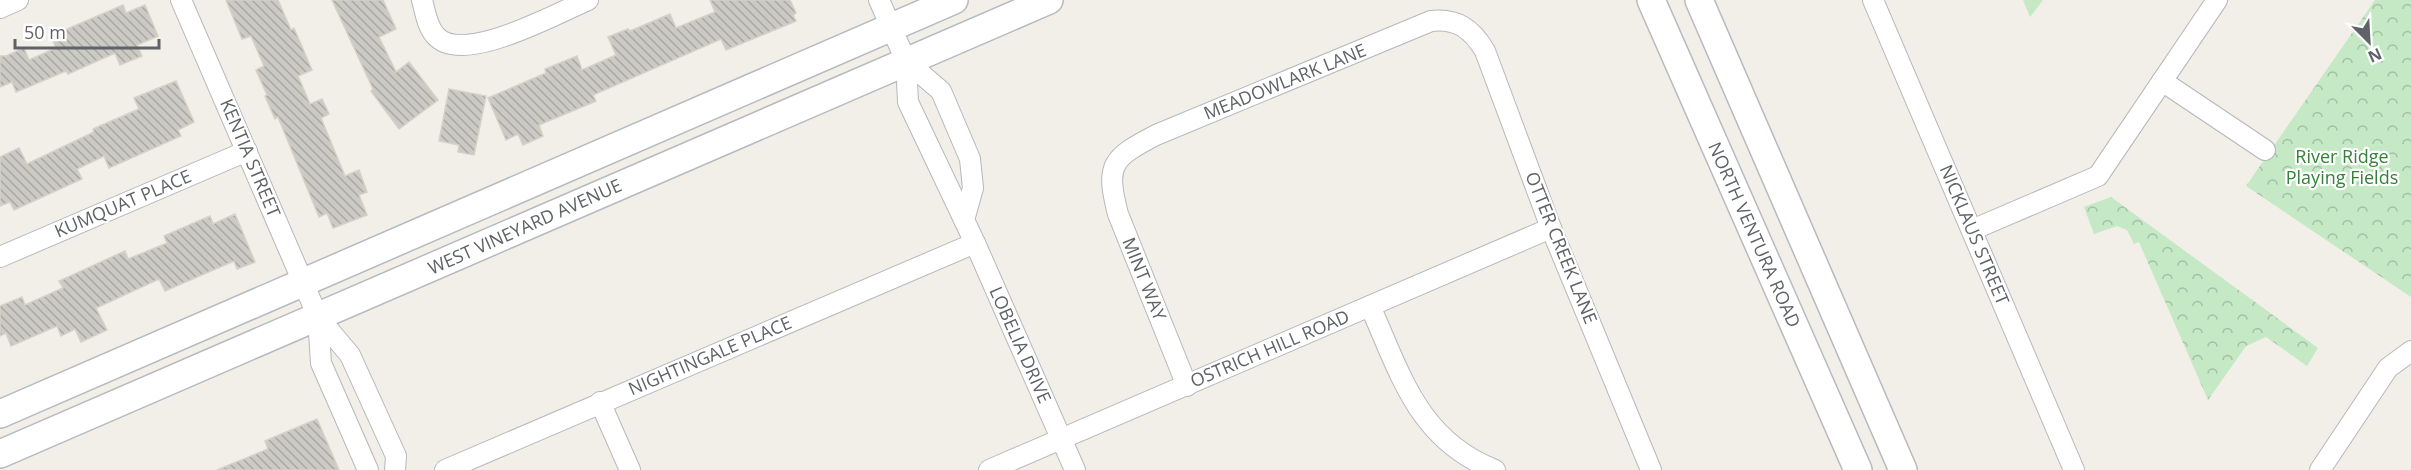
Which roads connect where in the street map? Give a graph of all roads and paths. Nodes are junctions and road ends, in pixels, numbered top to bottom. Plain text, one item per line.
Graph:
1 (18, 0) edge
2 (181, 0) edge
3 (422, 0) edge
4 (588, 0) edge
5 (879, 0) edge
6 (954, 0) edge
7 (1049, 0) edge
8 (1651, 0) edge
9 (1699, 0) edge
10 (1873, 0) edge
11 (2217, 0) edge
12 (0, 8) edge
13 (891, 27) junction
14 (1468, 28) joint
15 (906, 61) junction
16 (2162, 81) junction
17 (2265, 150) dead end
18 (247, 151) junction
19 (1112, 170) joint
20 (964, 220) junction
21 (1551, 228) junction
22 (1972, 230) junction
23 (975, 243) junction
24 (0, 257) edge
25 (303, 282) junction
26 (1370, 306) junction
27 (318, 317) junction
28 (2411, 351) edge
29 (1187, 386) junction
30 (600, 402) junction
31 (0, 414) edge
32 (1062, 439) junction
33 (0, 454) edge
34 (368, 470) edge
35 (395, 470) edge
36 (445, 470) edge
37 (630, 470) edge
38 (989, 470) edge
39 (1075, 470) edge
40 (1495, 470) edge
41 (1652, 470) edge
42 (1858, 470) edge
43 (1903, 470) edge
44 (2074, 470) edge
45 (2320, 470) edge

1 - 12 street
2 - 18 street, KENTIA STREET
3 - 4 street
5 - 13 street, LOBELIA DRIVE
6 - 13 main road, WEST VINEYARD AVENUE
7 - 15 main road, WEST VINEYARD AVENUE
8 - 42 main road, NORTH VENTURA ROAD
9 - 43 main road
10 - 22 street, NICKLAUS STREET
11 - 16 street
13 - 15 street, LOBELIA DRIVE
13 - 25 main road, WEST VINEYARD AVENUE
14 - 19 street, MEADOWLARK LANE
14 - 21 street, OTTER CREEK LANE
15 - 20 street, LOBELIA DRIVE
15 - 20 street, LOBELIA DRIVE
15 - 27 main road, WEST VINEYARD AVENUE
16 - 17 street
16 - 22 street
18 - 24 street, KUMQUAT PLACE
18 - 25 street, KENTIA STREET
19 - 29 street, MINT WAY
20 - 23 street, LOBELIA DRIVE
21 - 26 street, OSTRICH HILL ROAD
21 - 41 street, OTTER CREEK LANE
22 - 44 street, NICKLAUS STREET
23 - 30 street, NIGHTINGALE PLACE
23 - 32 street, LOBELIA DRIVE
25 - 27 street, KENTIA STREET
25 - 31 main road, WEST VINEYARD AVENUE
26 - 29 street, OSTRICH HILL ROAD
26 - 40 street
27 - 33 main road, WEST VINEYARD AVENUE
27 - 34 street, KENTIA STREET
27 - 35 street, KENTIA STREET
28 - 45 street
29 - 32 street, OSTRICH HILL ROAD
30 - 36 street, NIGHTINGALE PLACE
30 - 37 street
32 - 38 street, OSTRICH HILL ROAD
32 - 39 street, LOBELIA DRIVE

